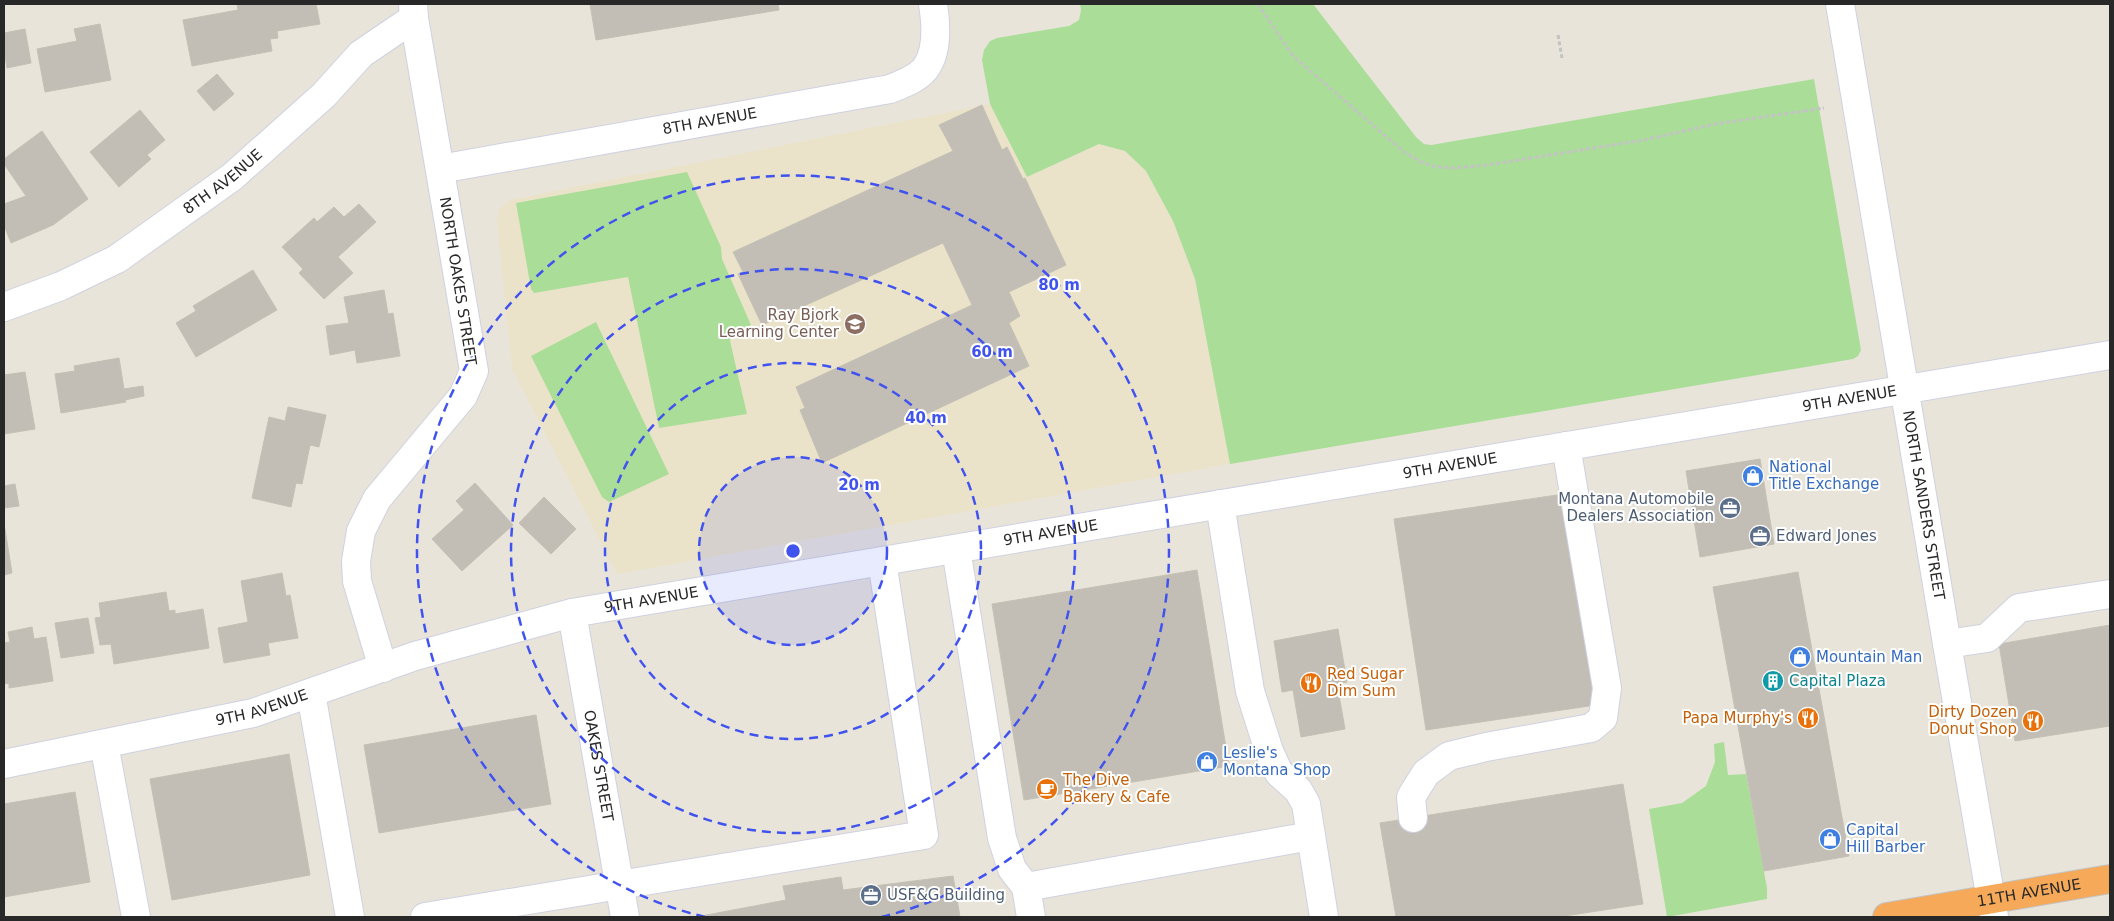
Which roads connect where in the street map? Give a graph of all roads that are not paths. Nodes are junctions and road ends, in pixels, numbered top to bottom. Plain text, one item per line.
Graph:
1 (1840, 4) edge
2 (414, 11) edge
3 (934, 13) edge
4 (440, 169) junction
5 (4, 307) edge
6 (2110, 355) edge
7 (1905, 390) junction
8 (1566, 446) junction
9 (1220, 504) junction
10 (956, 549) junction
11 (882, 561) junction
12 (2110, 594) edge
13 (572, 613) junction
14 (1947, 644) junction
15 (383, 668) junction
16 (311, 694) junction
17 (104, 744) junction
18 (4, 764) edge
19 (1413, 818) tunnel mouth
20 (1311, 836) junction
21 (2110, 879) edge
22 (619, 884) junction
23 (1026, 887) junction
24 (1993, 908) edge
25 (136, 917) edge
26 (350, 917) edge
27 (425, 917) edge
28 (625, 917) edge
29 (1031, 917) edge
30 (1324, 917) edge
31 (1887, 917) edge

1 - 7 street, NORTH SANDERS STREET
2 - 4 street, NORTH OAKES STREET
2 - 5 street, 8TH AVENUE
3 - 4 street, 8TH AVENUE
4 - 15 street, NORTH OAKES STREET
6 - 7 street, 9TH AVENUE
7 - 8 street, 9TH AVENUE
7 - 14 street, NORTH SANDERS STREET
8 - 9 street, 9TH AVENUE
8 - 19 street
9 - 10 street, 9TH AVENUE
9 - 20 street
10 - 11 street, 9TH AVENUE
10 - 23 street
11 - 13 street, 9TH AVENUE
11 - 22 street
12 - 14 street
13 - 15 street, 9TH AVENUE
13 - 22 street, OAKES STREET
14 - 24 street, NORTH SANDERS STREET
15 - 16 street, 9TH AVENUE
16 - 17 street, 9TH AVENUE
16 - 26 street
17 - 18 street, 9TH AVENUE
17 - 25 street
20 - 23 street
20 - 30 street
21 - 24 highway, 11TH AVENUE
22 - 27 street
22 - 28 street, OAKES STREET
23 - 29 street
24 - 31 highway, 11TH AVENUE

